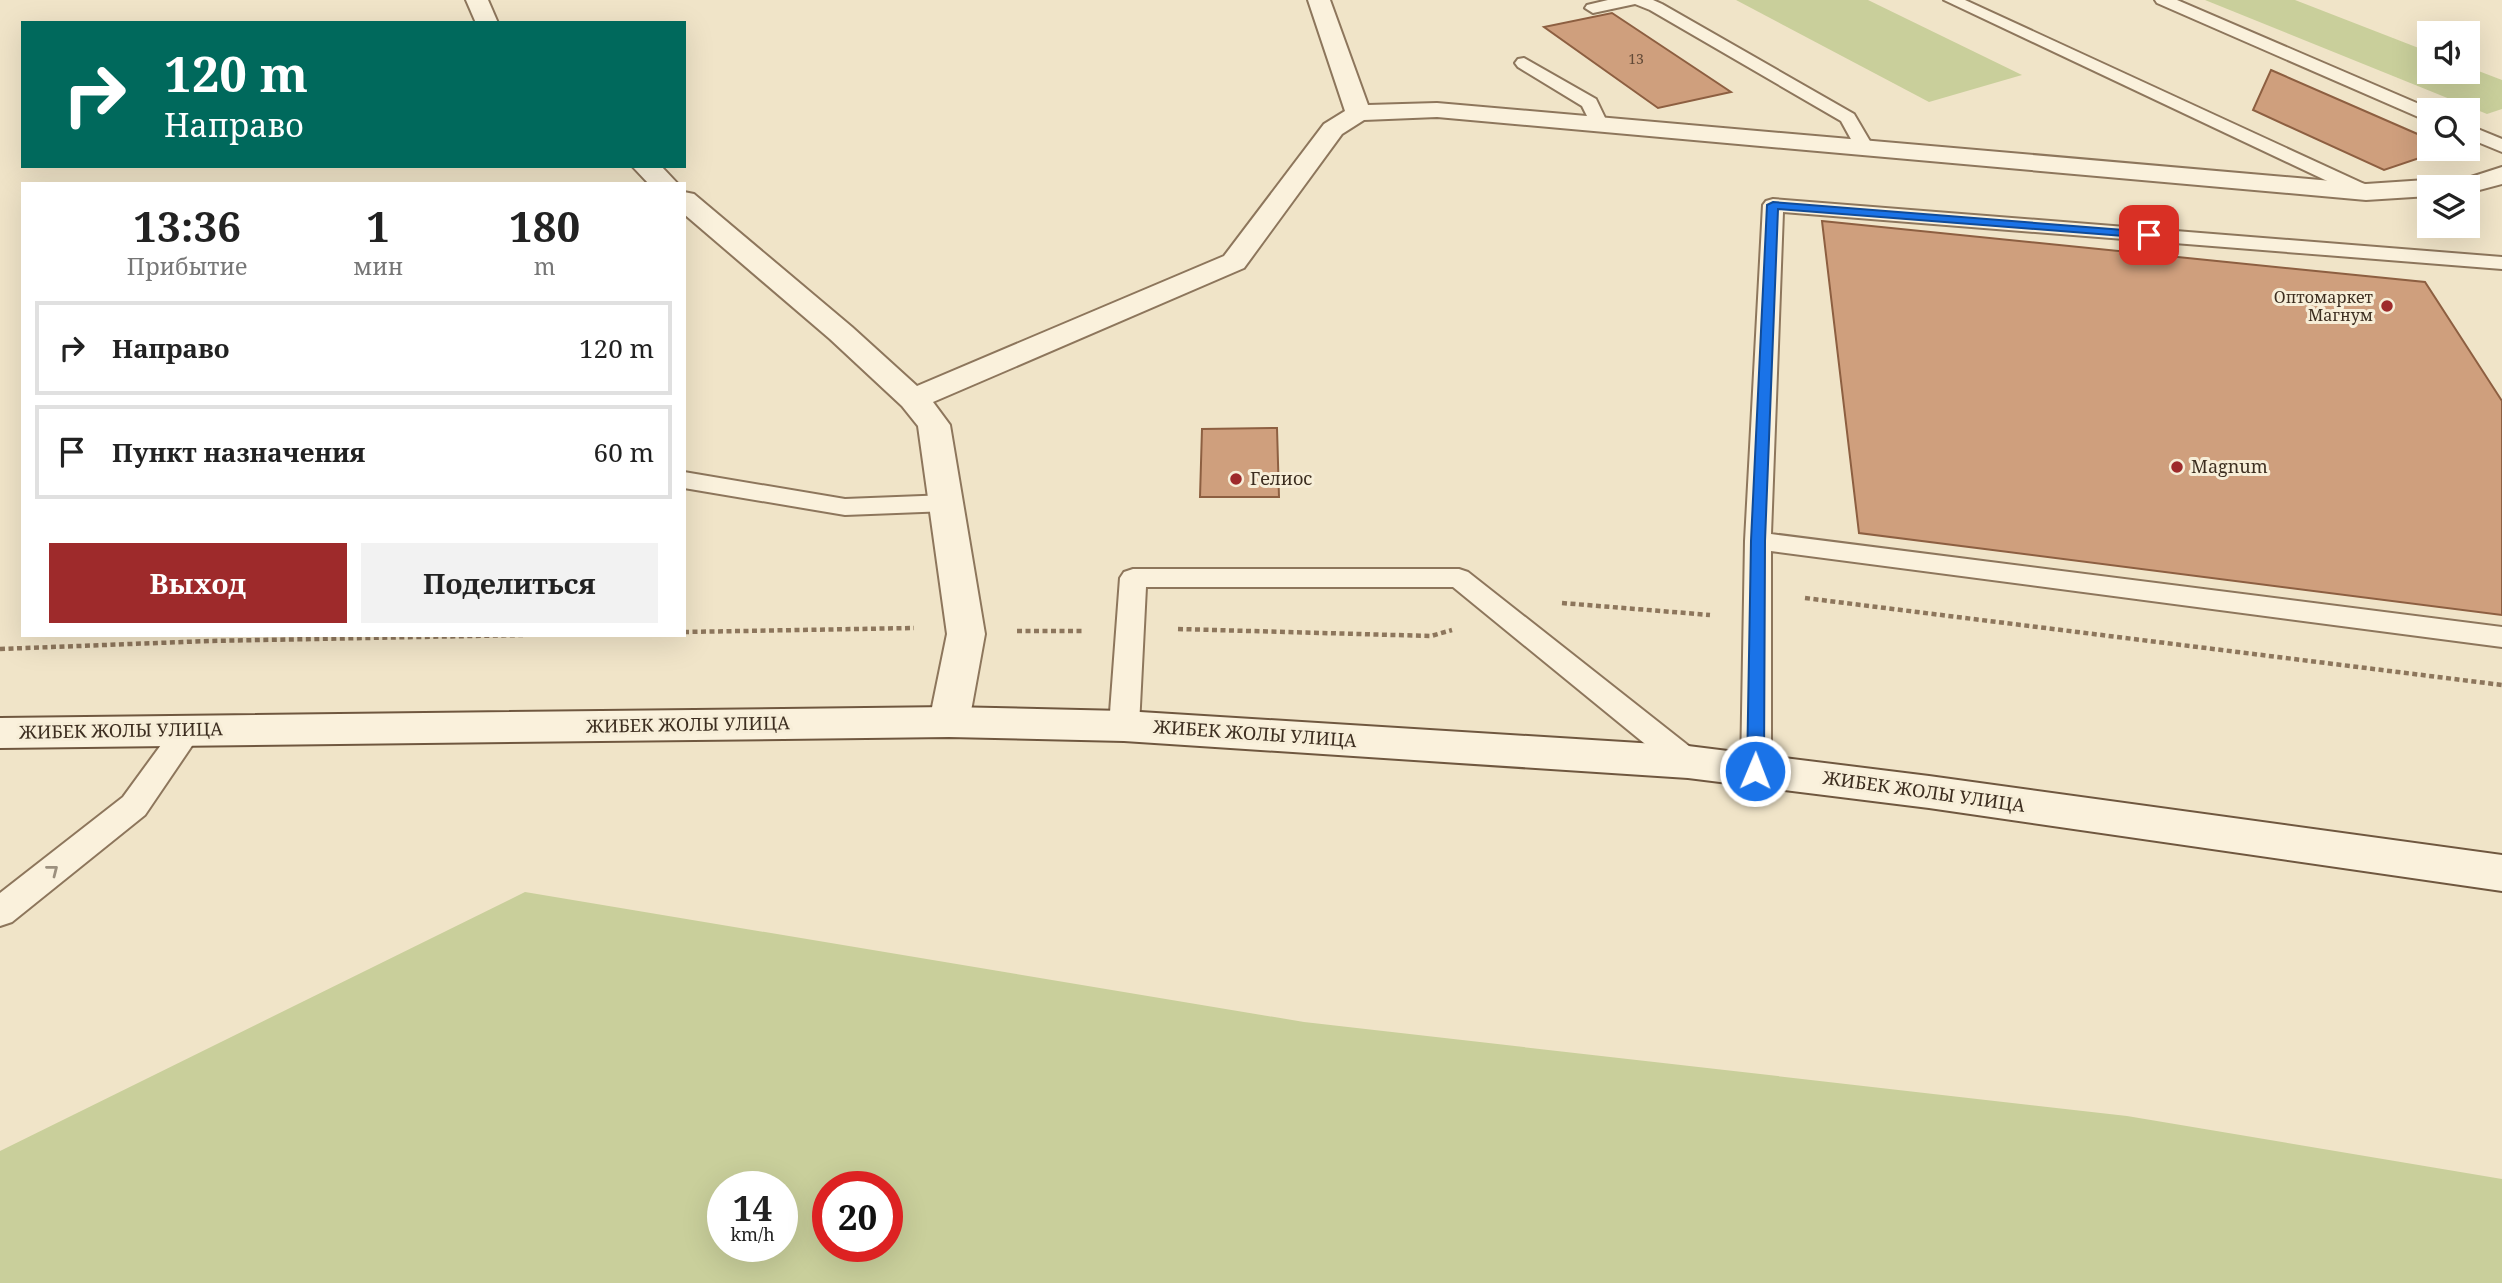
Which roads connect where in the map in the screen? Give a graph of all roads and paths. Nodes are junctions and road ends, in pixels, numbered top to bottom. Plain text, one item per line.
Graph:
1 (477, 0) edge
2 (1319, 0) edge
3 (1631, 0) edge
4 (1639, 0) edge
5 (1952, 0) edge
6 (2163, 0) edge
7 (1593, 8) dead end
8 (485, 21) edge
9 (1524, 63) dead end
10 (2417, 110) edge
11 (1358, 113) junction
12 (1599, 124) junction
13 (2480, 136) edge
14 (2502, 146) edge
15 (1865, 148) junction
16 (647, 168) edge
17 (2502, 175) edge
18 (664, 182) edge
19 (2480, 183) edge
20 (2417, 189) edge
21 (2366, 192) junction
22 (686, 202) edge
23 (2502, 263) edge
24 (913, 399) junction
25 (686, 480) edge
26 (948, 503) junction
27 (1758, 541) junction
28 (418, 637) edge
29 (2502, 637) edge
30 (0, 649) edge
31 (949, 722) junction
32 (1124, 726) junction
33 (187, 730) junction
34 (0, 733) edge
35 (1688, 762) junction
36 (1755, 771) junction
37 (2502, 873) edge
38 (0, 912) edge

1 - 8 street
2 - 11 street
3 - 7 lane
4 - 15 lane
5 - 21 lane
6 - 10 lane
9 - 12 lane
11 - 12 street
11 - 24 street
12 - 15 street
13 - 14 lane
15 - 21 street
16 - 18 street
17 - 19 street
20 - 21 street
22 - 24 street
23 - 27 lane
24 - 26 street
25 - 26 lane
26 - 31 street
27 - 29 lane
27 - 36 lane
28 - 30 path
31 - 32 street, ЖИБЕК ЖОЛЫ УЛИЦА
31 - 33 street, ЖИБЕК ЖОЛЫ УЛИЦА
32 - 35 street, ЖИБЕК ЖОЛЫ УЛИЦА
32 - 35 lane
33 - 34 street, ЖИБЕК ЖОЛЫ УЛИЦА
38 -> 33 lane
35 - 36 street, ЖИБЕК ЖОЛЫ УЛИЦА
36 - 37 street, ЖИБЕК ЖОЛЫ УЛИЦА

